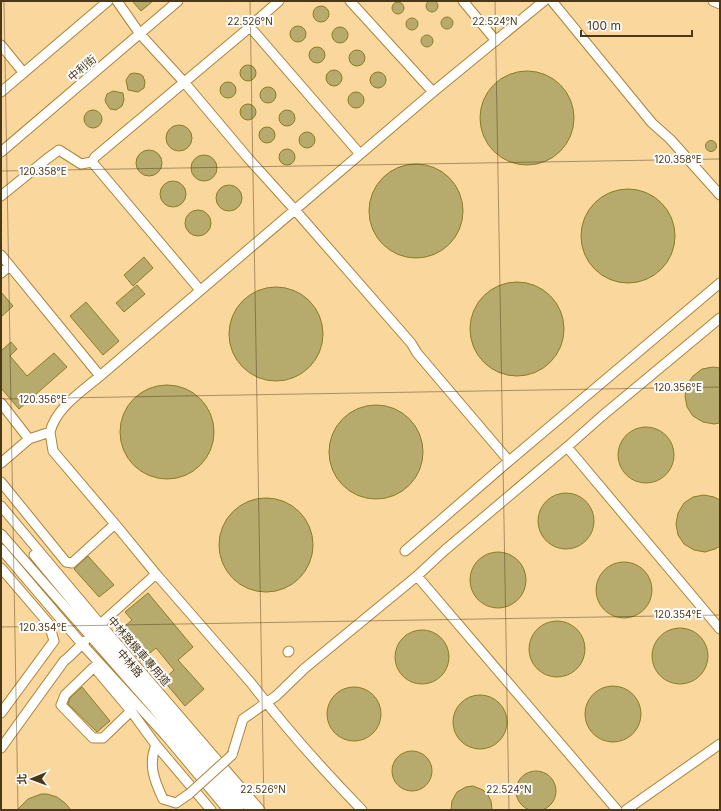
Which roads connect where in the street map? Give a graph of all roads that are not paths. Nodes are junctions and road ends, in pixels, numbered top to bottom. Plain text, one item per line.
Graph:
1 (108, 1) edge
2 (117, 1) edge
3 (178, 1) edge
4 (279, 1) edge
5 (350, 1) edge
6 (463, 1) edge
7 (544, 1) edge
8 (552, 1) edge
9 (713, 1) edge
10 (720, 4) edge
11 (250, 27) junction
12 (140, 34) junction
13 (496, 41) junction
14 (1, 45) edge
15 (23, 72) junction
16 (184, 82) junction
17 (1, 92) edge
18 (433, 92) junction
19 (1, 152) edge
20 (360, 154) junction
21 (92, 162) junction
22 (720, 195) edge
23 (1, 196) edge
24 (296, 210) junction
25 (1, 255) edge
26 (9, 266) junction
27 (1, 273) edge
28 (720, 283) edge
29 (200, 290) junction
30 (719, 322) edge
31 (100, 376) junction
32 (1, 403) edge
33 (50, 432) junction
34 (29, 439) junction
35 (567, 447) junction
36 (510, 461) junction
37 (1, 463) edge
38 (1, 482) edge
39 (1, 506) edge
40 (1, 514) edge
41 (115, 524) junction
42 (1, 534) edge
43 (1, 549) edge
44 (405, 551) dead end
45 (1, 568) edge
46 (156, 574) junction
47 (417, 576) junction
48 (720, 629) edge
49 (95, 630) junction
50 (82, 644) junction
51 (265, 702) junction
52 (131, 711) junction
53 (1, 713) edge
54 (720, 744) edge
55 (156, 745) junction
56 (1, 748) edge
57 (211, 810) edge
58 (228, 810) edge
59 (239, 810) edge
60 (251, 810) edge
61 (260, 810) edge
62 (362, 810) edge
63 (617, 810) edge
64 (626, 810) edge

1 - 15 street
2 - 12 street
3 - 12 street, 中利街
4 - 11 street
5 - 18 street
6 - 13 street
7 - 13 street
8 - 22 street
9 - 10 street
11 - 16 street
11 - 20 street
12 - 16 street
12 - 19 street, 中利街
13 - 18 street
14 - 15 street
15 - 17 street
16 - 21 street
16 - 24 street
18 - 20 street
20 - 24 street
21 - 23 street
21 - 29 street
24 - 29 street
24 - 36 street
25 - 26 street
26 - 27 street
26 - 31 street
28 - 36 street
29 - 31 street
30 - 35 street
31 - 33 street
32 - 34 street
33 - 34 street
33 - 41 street
34 - 37 street
35 - 47 street
35 - 48 street
36 - 44 street
38 - 41 street
39 - 49 street, 中林路機車專用道
40 - 49 street
41 - 46 street
42 - 49 street, 中林路
43 - 50 street
45 - 53 street
46 - 49 street
46 - 51 street
47 - 51 street
47 - 63 street
49 - 50 street
49 - 59 street, 中林路
49 - 60 street
49 - 61 street, 中林路機車專用道
50 - 56 street
50 - 58 street
51 - 55 street, bridge
51 - 62 street
52 - 52 street
52 - 55 street
54 - 64 street
55 - 57 street

